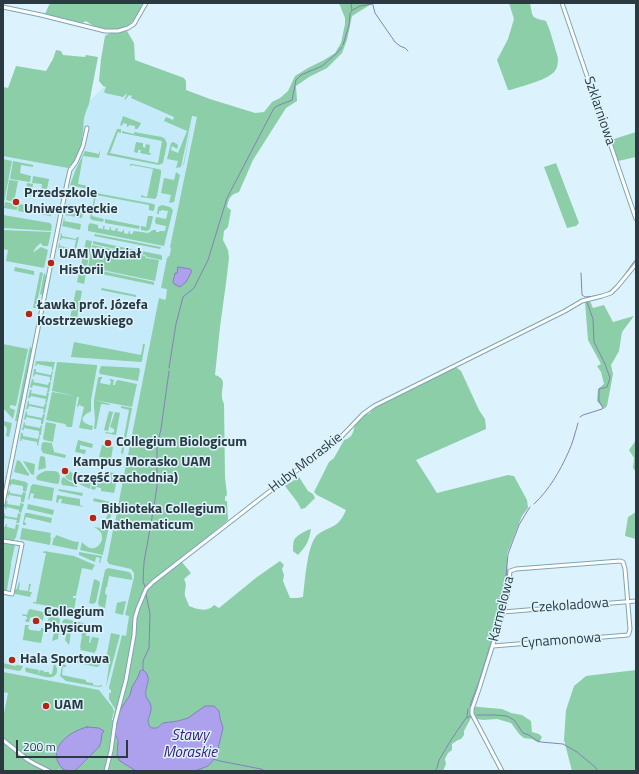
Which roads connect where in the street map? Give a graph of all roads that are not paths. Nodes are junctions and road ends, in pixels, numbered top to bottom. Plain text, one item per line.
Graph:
1 (146, 3) edge
2 (562, 3) edge
3 (3, 7) edge
4 (87, 128) dead end
5 (636, 219) edge
6 (636, 264) edge
7 (3, 504) edge
8 (3, 541) edge
9 (3, 592) edge
10 (636, 601) edge
11 (628, 602) junction
12 (503, 612) junction
13 (493, 646) junction
14 (3, 740) edge
15 (49, 771) edge
16 (106, 771) edge
17 (501, 771) edge

1 - 3 street
2 - 5 street, Szklarniowa
4 - 7 street
6 - 16 street, Huby Moraskie
8 - 9 street
10 - 11 street, Czekoladowa
11 - 12 street, Czekoladowa
11 - 12 street, Karmelowa
11 - 13 street, Cynamonowa
12 - 13 street, Karmelowa
13 - 17 street, Karmelowa
14 - 15 street

